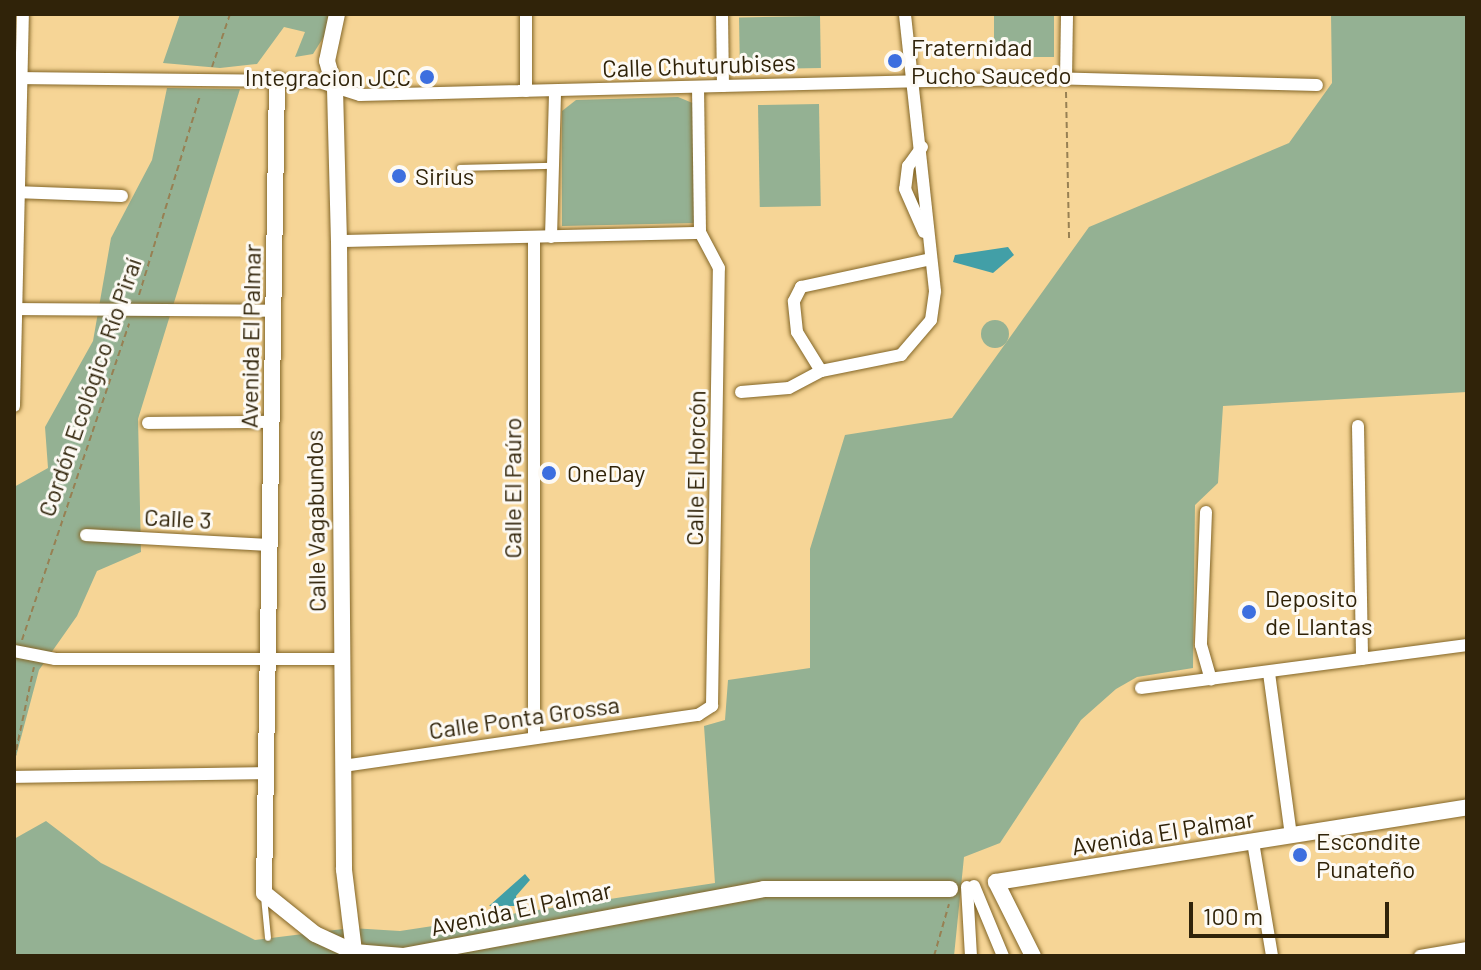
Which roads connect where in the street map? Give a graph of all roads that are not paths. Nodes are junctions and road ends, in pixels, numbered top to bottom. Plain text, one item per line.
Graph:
1 (23, 14) edge
2 (337, 14) edge
3 (526, 14) edge
4 (722, 14) edge
5 (905, 14) edge
6 (1067, 14) edge
7 (17, 78) edge
8 (1066, 79) junction
9 (277, 80) junction
10 (909, 80) junction
11 (1317, 85) dead end
12 (723, 86) junction
13 (698, 87) junction
14 (335, 89) junction
15 (526, 91) junction
16 (555, 92) junction
17 (922, 147) junction
18 (551, 166) junction
19 (460, 168) dead end
20 (16, 192) edge
21 (122, 196) dead end
22 (924, 232) junction
23 (700, 233) junction
24 (551, 237) junction
25 (534, 238) junction
26 (339, 241) junction
27 (927, 260) junction
28 (15, 309) edge
29 (273, 311) junction
30 (821, 371) junction
31 (741, 392) dead end
32 (14, 406) edge
33 (273, 422) junction
34 (148, 423) dead end
35 (1358, 426) dead end
36 (1206, 512) dead end
37 (86, 535) dead end
38 (268, 545) junction
39 (1467, 645) edge
40 (16, 652) edge
41 (267, 659) junction
42 (342, 659) junction
43 (1362, 659) junction
44 (1269, 673) junction
45 (1211, 680) junction
46 (1141, 688) dead end
47 (709, 709) joint
48 (534, 737) junction
49 (343, 766) junction
50 (266, 773) junction
51 (14, 777) edge
52 (1467, 807) edge
53 (1291, 835) junction
54 (1253, 842) junction
55 (996, 882) junction
56 (964, 887) junction
57 (264, 893) junction
58 (268, 938) dead end
59 (1467, 948) edge
60 (354, 952) junction
61 (971, 956) edge
62 (1003, 956) edge
63 (1033, 956) edge
64 (1272, 956) edge
65 (1420, 956) edge

1 - 7 street
2 - 14 street, Calle Vagabundos
3 - 15 street
4 - 12 street
5 - 10 street
6 - 8 street
7 - 9 street, Calle Chuturubises
7 - 20 street
8 - 10 street, Calle Chuturubises
8 - 11 street, Calle Chuturubises
9 - 14 street, Calle Chuturubises
9 - 29 street, Avenida El Palmar
10 - 12 street, Calle Chuturubises
10 - 17 street
12 - 13 street, Calle Chuturubises
13 - 16 street, Calle Chuturubises
13 - 23 street
14 - 15 street, Calle Chuturubises
14 - 26 street, Calle Vagabundos
15 - 16 street, Calle Chuturubises
16 - 18 street
17 - 22 street
17 - 22 street
18 - 19 lane
18 - 24 street
20 - 21 street
20 - 28 street
22 - 27 street
23 - 24 street
23 - 47 street, Calle El Horcón
24 - 25 street
25 - 26 street
25 - 48 street, Calle El Paúro
26 - 42 street, Calle Vagabundos
27 - 30 street
27 - 30 street
28 - 29 street
28 - 32 street
29 - 33 street, Avenida El Palmar
30 - 31 street
33 - 34 street
33 - 38 street, Avenida El Palmar
35 - 43 street
36 - 45 street
37 - 38 street, Calle 3
38 - 41 street, Avenida El Palmar
39 - 43 street
40 - 41 street
41 - 42 street
41 - 50 street, Avenida El Palmar
42 - 49 street, Calle Vagabundos
43 - 44 street
44 - 45 street
44 - 53 street
45 - 46 street
47 - 48 street, Calle Ponta Grossa
48 - 49 street, Calle Ponta Grossa
49 - 60 street, Calle Vagabundos
50 - 51 street
50 - 57 street, Avenida El Palmar
52 - 53 street, Avenida El Palmar
53 - 54 street, Avenida El Palmar
54 - 55 street, Avenida El Palmar
54 - 64 street
55 - 56 street, Avenida El Palmar
55 - 63 street
56 - 60 street, Avenida El Palmar
56 - 61 street
56 - 62 street
57 - 58 lane
57 - 60 street, Avenida El Palmar
59 - 65 street

